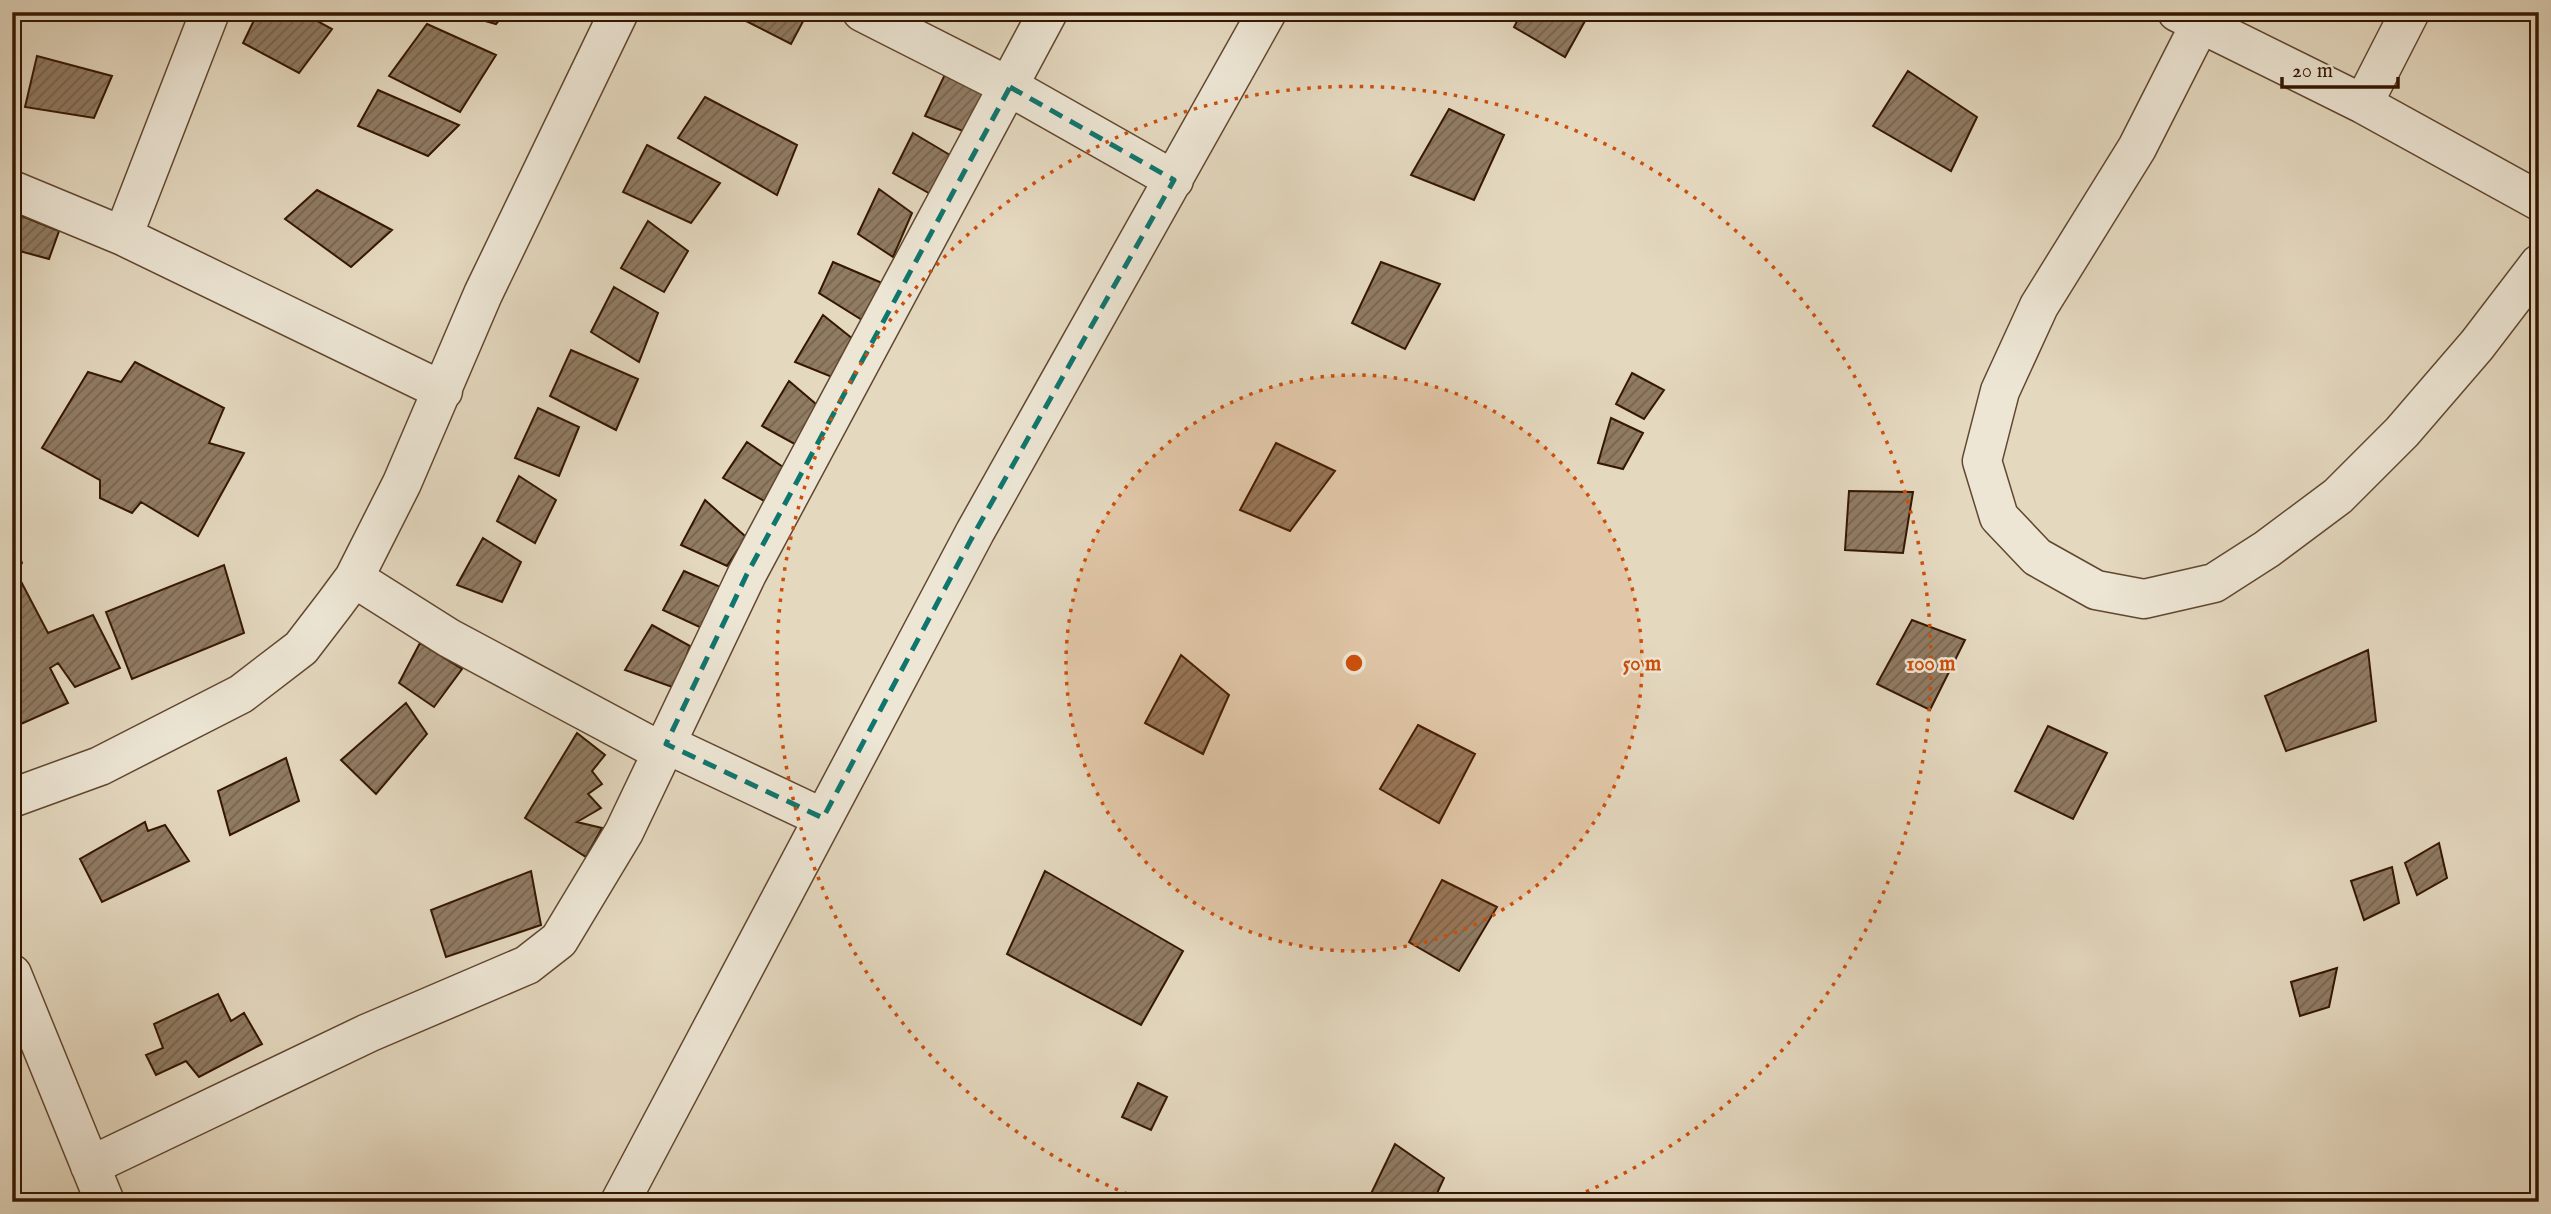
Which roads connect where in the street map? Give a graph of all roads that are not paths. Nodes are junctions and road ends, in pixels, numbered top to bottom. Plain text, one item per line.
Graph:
1 (210, 12) edge
2 (619, 12) edge
3 (862, 12) edge
4 (1048, 12) edge
5 (1267, 12) edge
6 (2410, 12) edge
7 (2189, 18) edge
8 (1010, 87) junction
9 (2363, 104) junction
10 (1174, 180) junction
11 (12, 190) edge
12 (2539, 201) edge
13 (123, 236) junction
14 (2539, 264) edge
15 (443, 391) junction
16 (354, 578) junction
17 (664, 748) junction
18 (12, 797) edge
19 (823, 818) junction
20 (12, 974) edge
21 (90, 1166) junction
22 (104, 1202) edge
23 (620, 1202) edge

1 - 13 street
2 - 15 street
3 - 8 street
4 - 8 street
5 - 10 street
6 - 9 street
7 - 9 street
7 - 14 street
8 - 10 street
8 - 17 street
9 - 12 street
10 - 19 street
11 - 13 street
13 - 15 street
15 - 16 street
16 - 17 street
16 - 18 street
17 - 19 street
17 - 21 street
19 - 23 street
20 - 21 street
21 - 22 street

